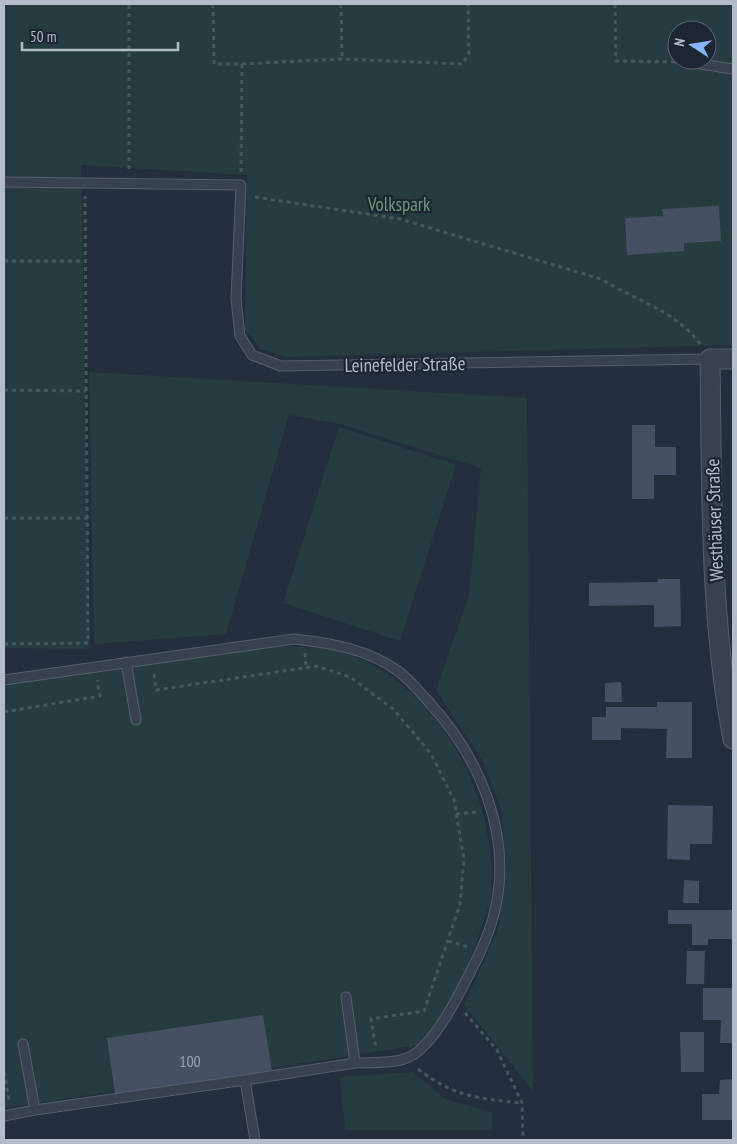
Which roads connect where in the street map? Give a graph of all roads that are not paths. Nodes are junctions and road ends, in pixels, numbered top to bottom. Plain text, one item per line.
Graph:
1 (717, 67) edge
2 (733, 70) edge
3 (4, 182) edge
4 (733, 358) edge
5 (710, 359) junction
6 (126, 662) junction
7 (4, 680) edge
8 (136, 720) dead end
9 (733, 739) edge
10 (346, 997) dead end
11 (23, 1044) dead end
12 (355, 1063) junction
13 (245, 1080) junction
14 (35, 1110) junction
15 (8, 1116) edge
16 (255, 1140) edge

1 - 2 lane
3 - 5 lane, Leinefelder Straße
4 - 5 street, Leinefelder Straße
5 - 9 street, Westhäuser Straße
6 - 7 lane
6 - 8 lane
6 - 12 lane
10 - 12 lane
11 - 14 lane
12 - 13 lane
13 - 14 lane
13 - 16 lane
14 - 15 lane

